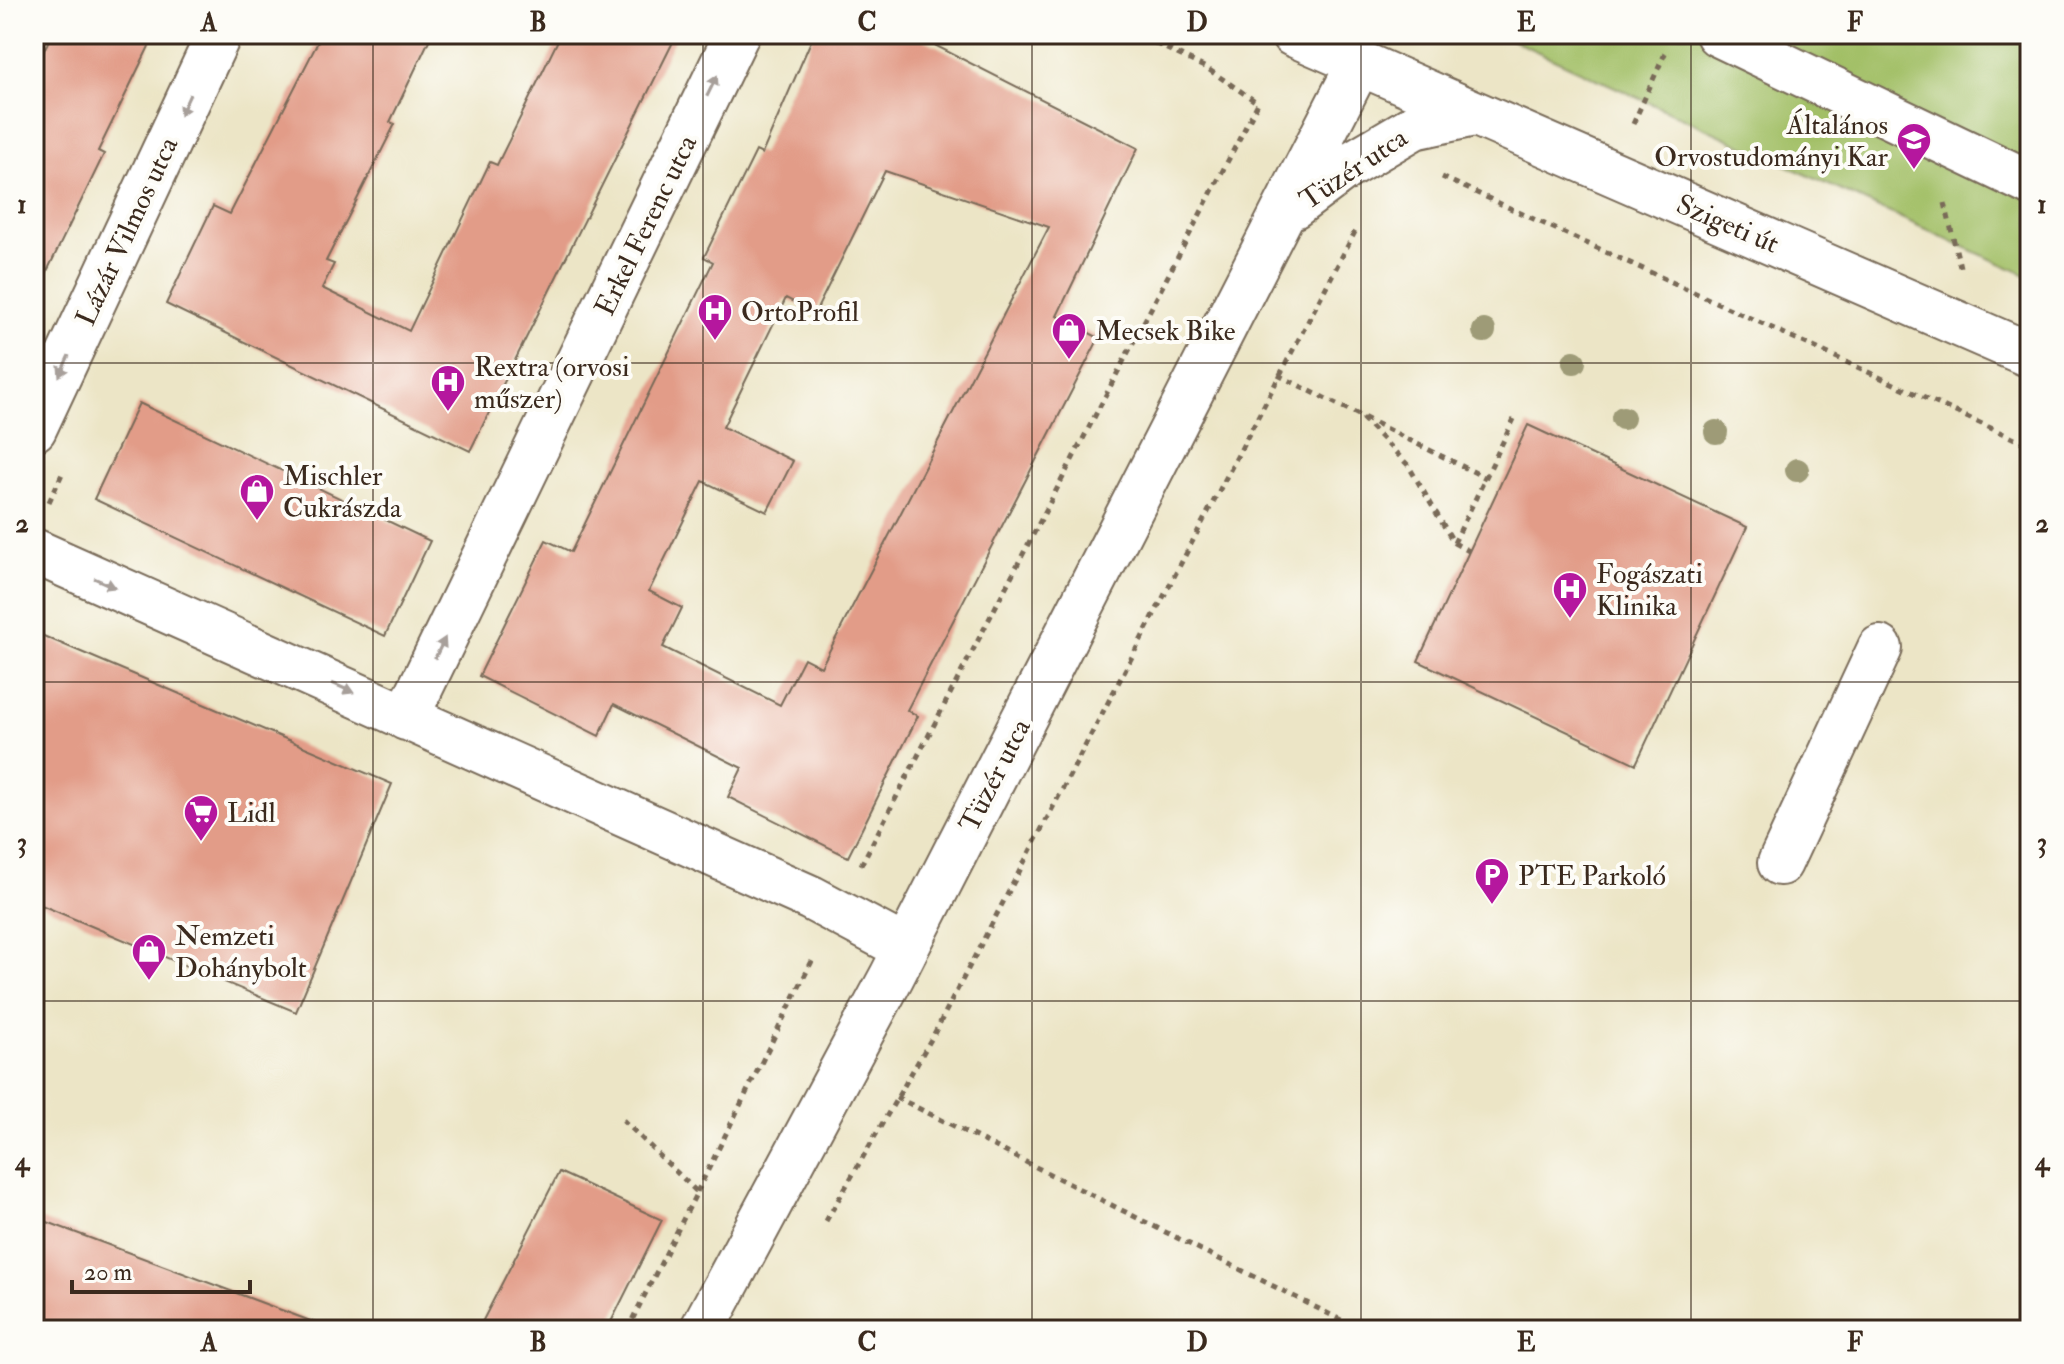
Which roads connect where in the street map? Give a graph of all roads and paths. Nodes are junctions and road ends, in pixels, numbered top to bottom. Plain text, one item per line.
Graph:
1 (219, 34) edge
2 (737, 34) edge
3 (1136, 34) edge
4 (1293, 34) edge
5 (1718, 34) edge
6 (1668, 47) dead end
7 (1359, 64) junction
8 (1474, 114) junction
9 (1632, 127) dead end
10 (1931, 135) junction
11 (1435, 175) dead end
12 (2030, 183) edge
13 (1282, 218) junction
14 (1360, 222) dead end
15 (1977, 330) junction
16 (2030, 355) edge
17 (1278, 375) junction
18 (1358, 415) junction
19 (1514, 419) dead end
20 (34, 429) edge
21 (2030, 446) edge
22 (1486, 478) junction
23 (1454, 543) junction
24 (34, 551) edge
25 (1469, 551) dead end
26 (1880, 648) dead end
27 (406, 718) junction
28 (1780, 863) dead end
29 (837, 912) junction
30 (905, 948) junction
31 (896, 1097) junction
32 (623, 1120) dead end
33 (697, 1192) junction
34 (824, 1225) dead end
35 (627, 1330) edge
36 (702, 1330) edge
37 (1361, 1330) edge

1 -> 20 street, Lázár Vilmos utca
27 -> 2 street, Erkel Ferenc utca
3 - 29 path
4 - 7 street, Szigeti út
5 - 10 street
6 - 9 path
7 - 8 street, Szigeti út
7 - 13 street, Tüzér utca
8 - 13 street, Tüzér utca
8 - 15 street, Szigeti út
10 - 12 street
10 - 15 path
11 - 21 path
13 - 30 street, Tüzér utca
14 - 17 path
15 - 16 street, Szigeti út
17 - 18 path
17 - 31 path
18 - 22 path
18 - 23 path
19 - 22 path
22 - 23 path
23 - 25 path
24 -> 27 street
26 - 28 street
27 - 29 street
29 - 30 street
29 - 33 path
30 - 36 street, Tüzér utca
31 - 34 path
31 - 37 path
32 - 33 path
33 - 35 path

